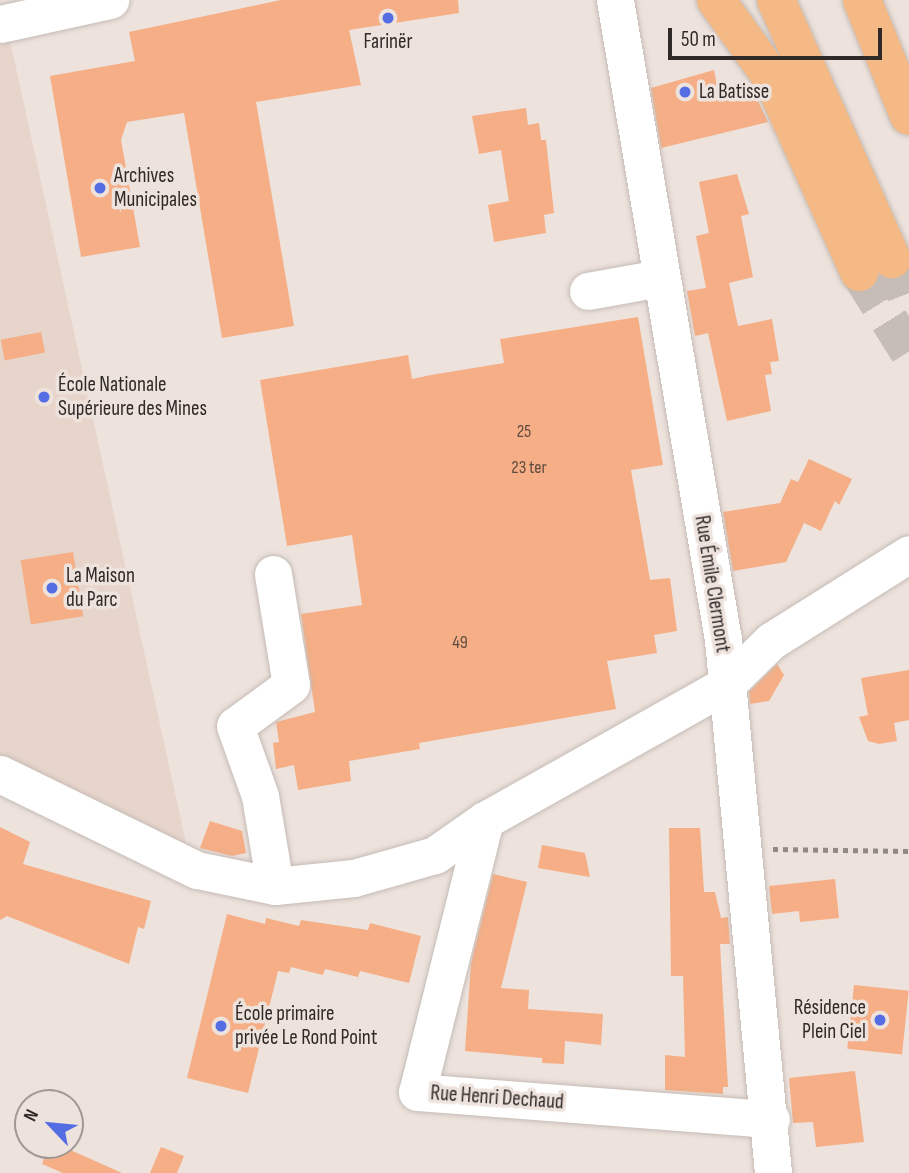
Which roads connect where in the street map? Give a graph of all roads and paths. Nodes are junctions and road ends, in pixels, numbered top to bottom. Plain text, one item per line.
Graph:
1 (110, 0) edge
2 (615, 0) edge
3 (716, 0) edge
4 (776, 0) edge
5 (862, 0) edge
6 (0, 24) edge
7 (909, 116) edge
8 (660, 278) junction
9 (588, 291) dead end
10 (909, 554) edge
11 (272, 574) dead end
12 (726, 685) junction
13 (0, 774) edge
14 (485, 820) junction
15 (743, 850) junction
16 (909, 851) edge
17 (275, 886) junction
18 (771, 1119) junction
19 (773, 1173) edge

1 - 6 street
2 - 8 street, Rue Émile Clermont
3 - 4 highway
5 - 7 highway
8 - 9 street
8 - 12 street, Rue Émile Clermont
10 - 12 street
11 - 17 street
12 - 14 street
12 - 15 street, Rue Émile Clermont
13 - 17 street
14 - 17 street
14 - 18 street, Rue Henri Dechaud
15 - 16 path
15 - 18 street, Rue Émile Clermont
18 - 19 street, Rue Émile Clermont

